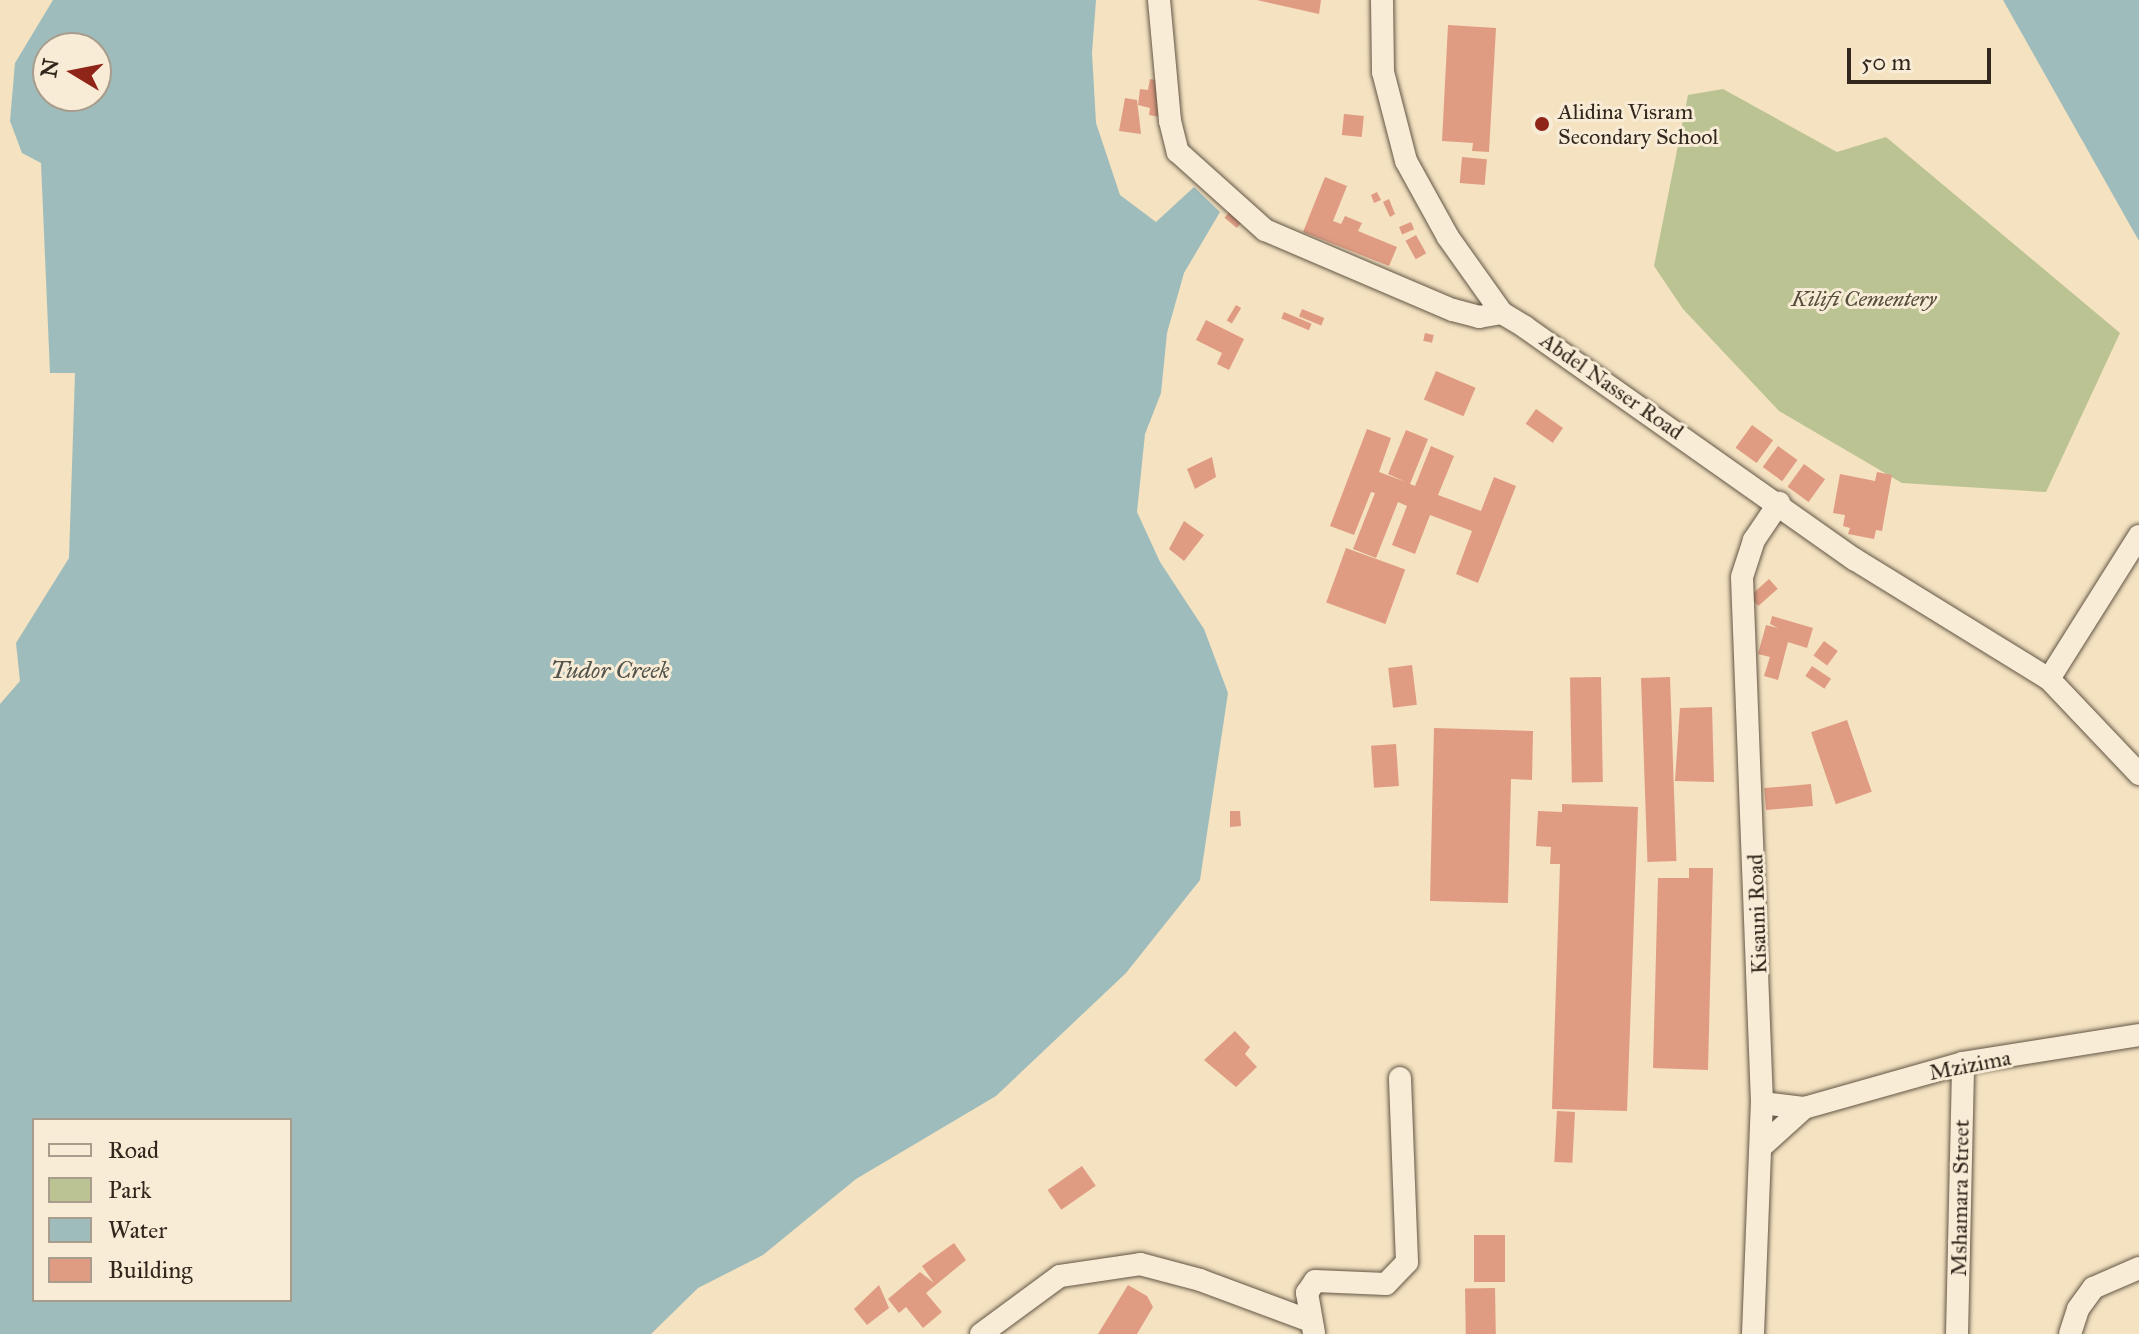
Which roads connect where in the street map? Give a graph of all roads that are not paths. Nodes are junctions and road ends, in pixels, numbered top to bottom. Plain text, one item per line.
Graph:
1 (1159, 0) edge
2 (1382, 0) edge
3 (1502, 313) junction
4 (1779, 503) junction
5 (2139, 536) edge
6 (2049, 679) junction
7 (2139, 774) edge
8 (2139, 1035) edge
9 (1963, 1063) junction
10 (1400, 1078) dead end
11 (1762, 1103) junction
12 (1804, 1108) junction
13 (1762, 1146) junction
14 (2139, 1268) edge
15 (1312, 1328) edge
16 (981, 1334) edge
17 (1753, 1334) edge
18 (1957, 1334) edge
19 (2070, 1334) edge

1 - 3 street
2 - 3 street
3 - 4 street, Abdel Nasser Road
4 - 6 street, Abdel Nasser Road
4 - 11 street, Kisauni Road
5 - 6 street
6 - 7 street, Abdel Nasser Road
8 - 9 street, Mzizima
9 - 12 street, Mzizima
9 - 18 street, Mshamara Street
10 - 15 street
11 - 12 street
11 - 13 street, Kisauni Road
12 - 13 street
13 - 17 street, Kisauni Road
14 - 19 street
15 - 16 street

